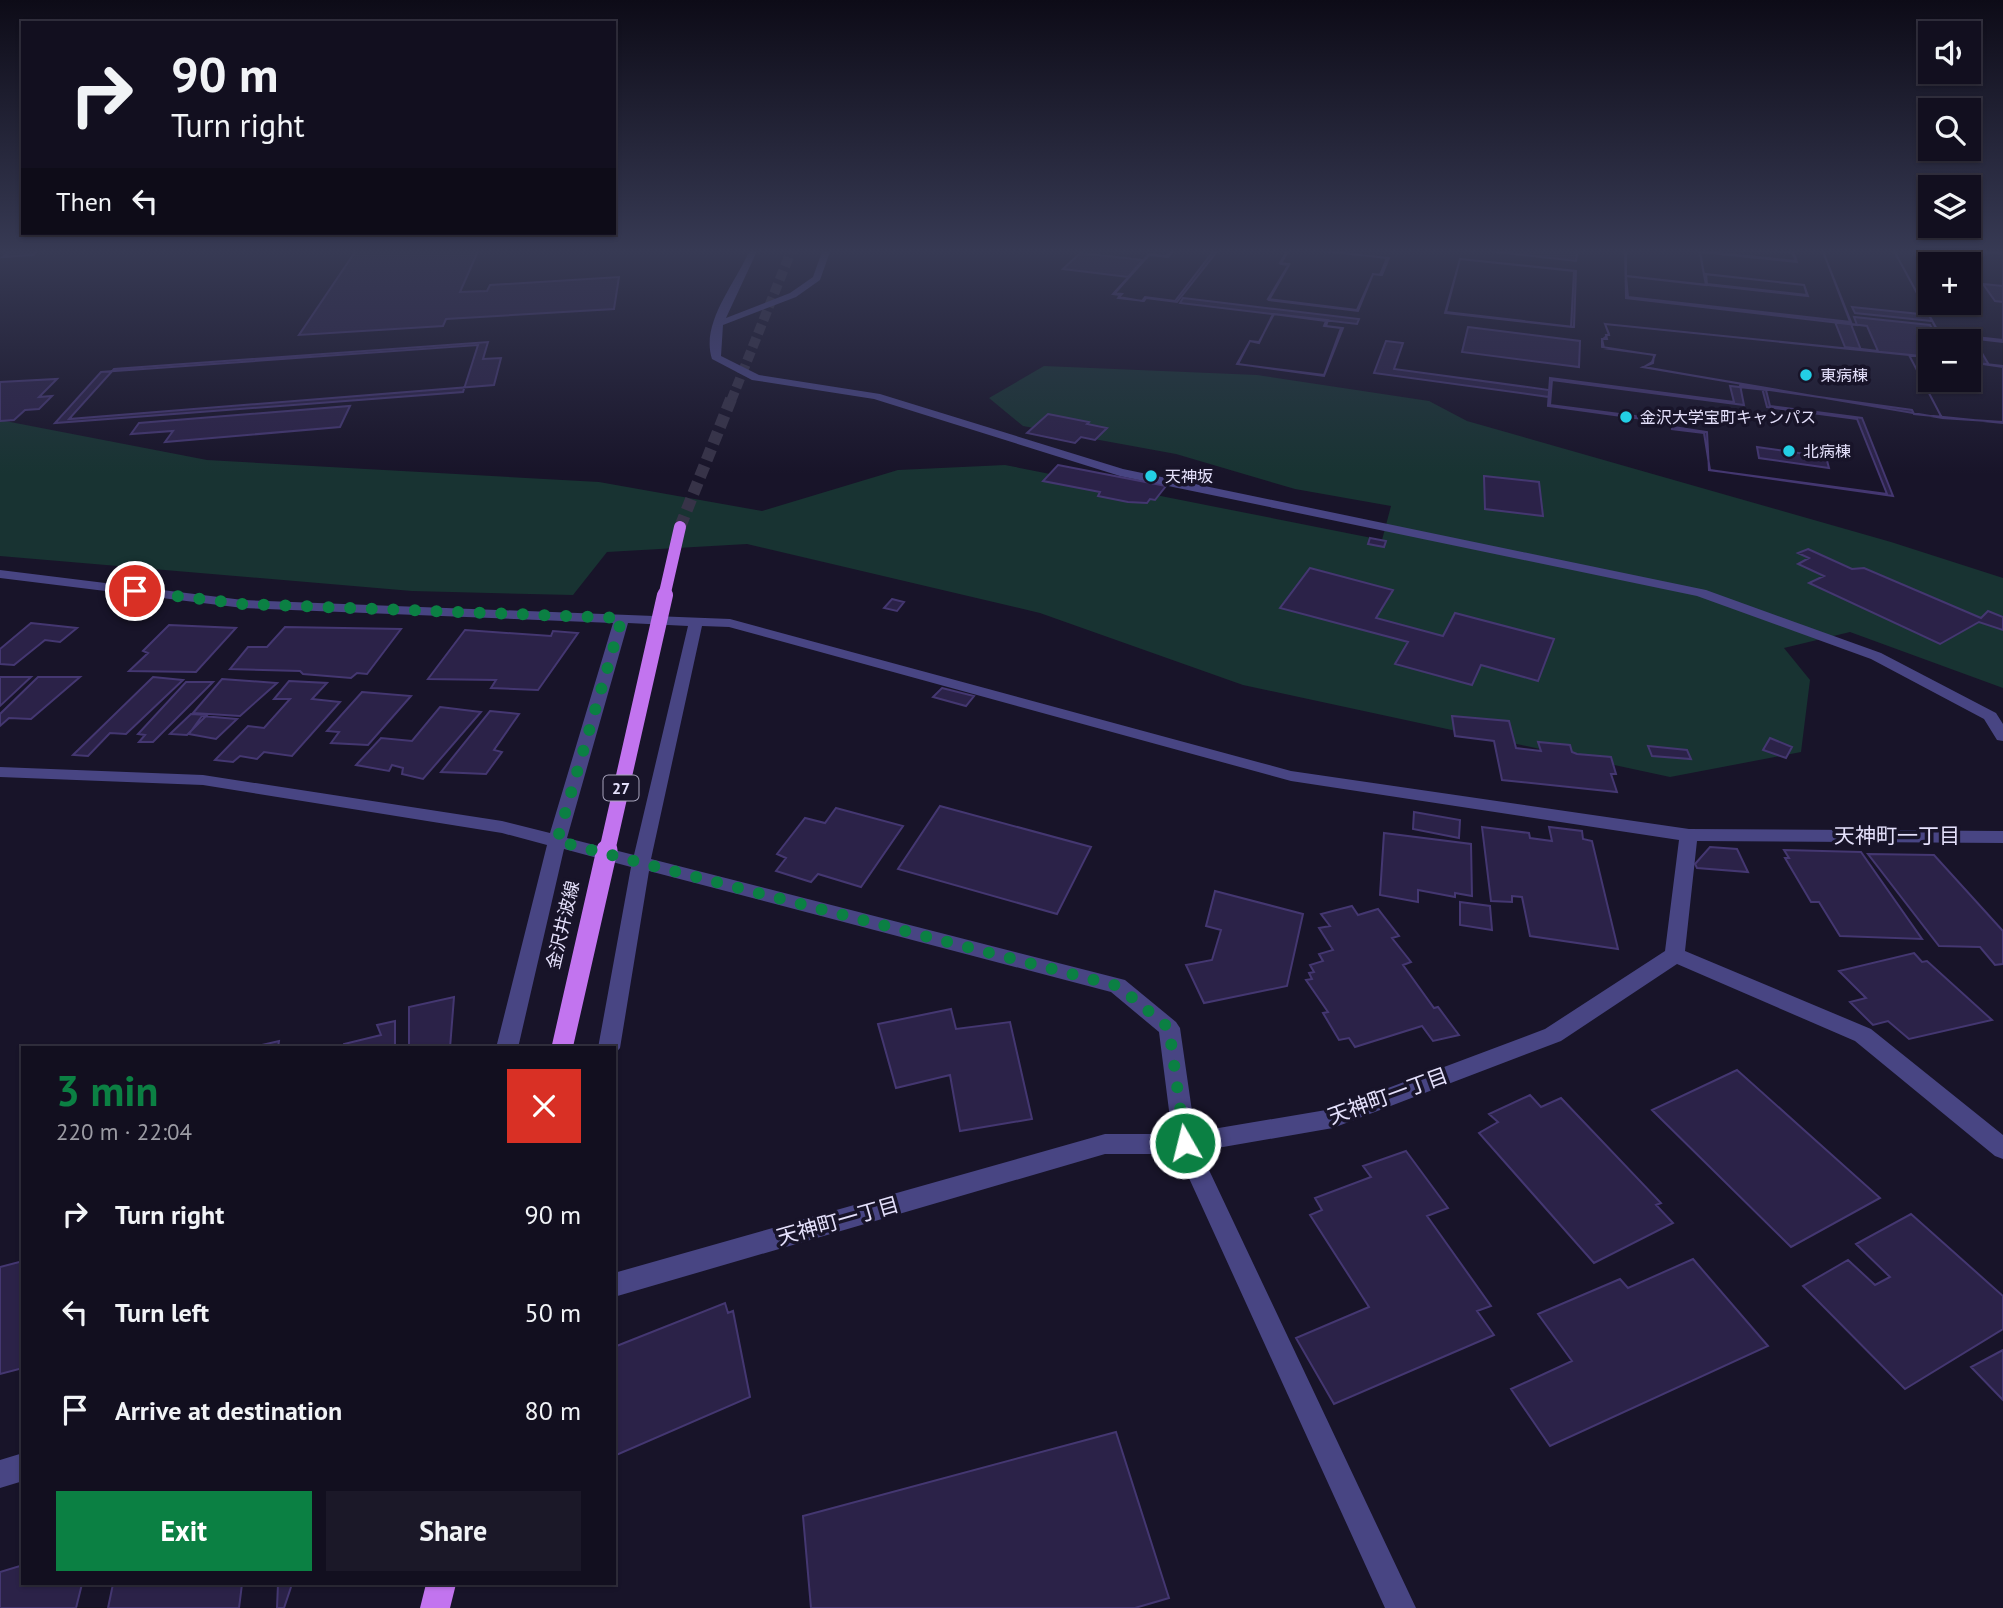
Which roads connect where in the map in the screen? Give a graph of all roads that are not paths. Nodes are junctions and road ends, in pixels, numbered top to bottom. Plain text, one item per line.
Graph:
1 (718, 324) edge
2 (680, 527) tunnel mouth
3 (0, 574) edge
4 (622, 618) junction
5 (696, 621) junction
6 (2003, 736) edge
7 (0, 772) edge
8 (1689, 835) junction
9 (2003, 837) edge
10 (557, 841) junction
11 (641, 863) junction
12 (1675, 955) junction
13 (507, 1046) edge
14 (562, 1046) edge
15 (609, 1046) edge
16 (1185, 1143) junction
17 (2003, 1149) edge
18 (616, 1284) edge
19 (21, 1468) edge
20 (0, 1474) edge
21 (441, 1585) edge
22 (435, 1608) edge
23 (1401, 1608) edge

1 - 6 street
2 - 14 main road, 金沢井波線 / 27, bridge
3 - 4 street, 天神町一丁目
4 - 5 street, 天神町一丁目
4 - 10 street
5 - 8 street, 天神町一丁目
5 - 11 street
7 - 10 street
8 - 9 street, 天神町一丁目
8 - 12 street
10 - 11 street
10 - 13 street
11 - 15 street
11 - 16 street
12 - 16 street, 天神町一丁目
12 - 17 street
16 - 18 street, 天神町一丁目
16 - 23 street
19 - 20 street
21 - 22 main road

